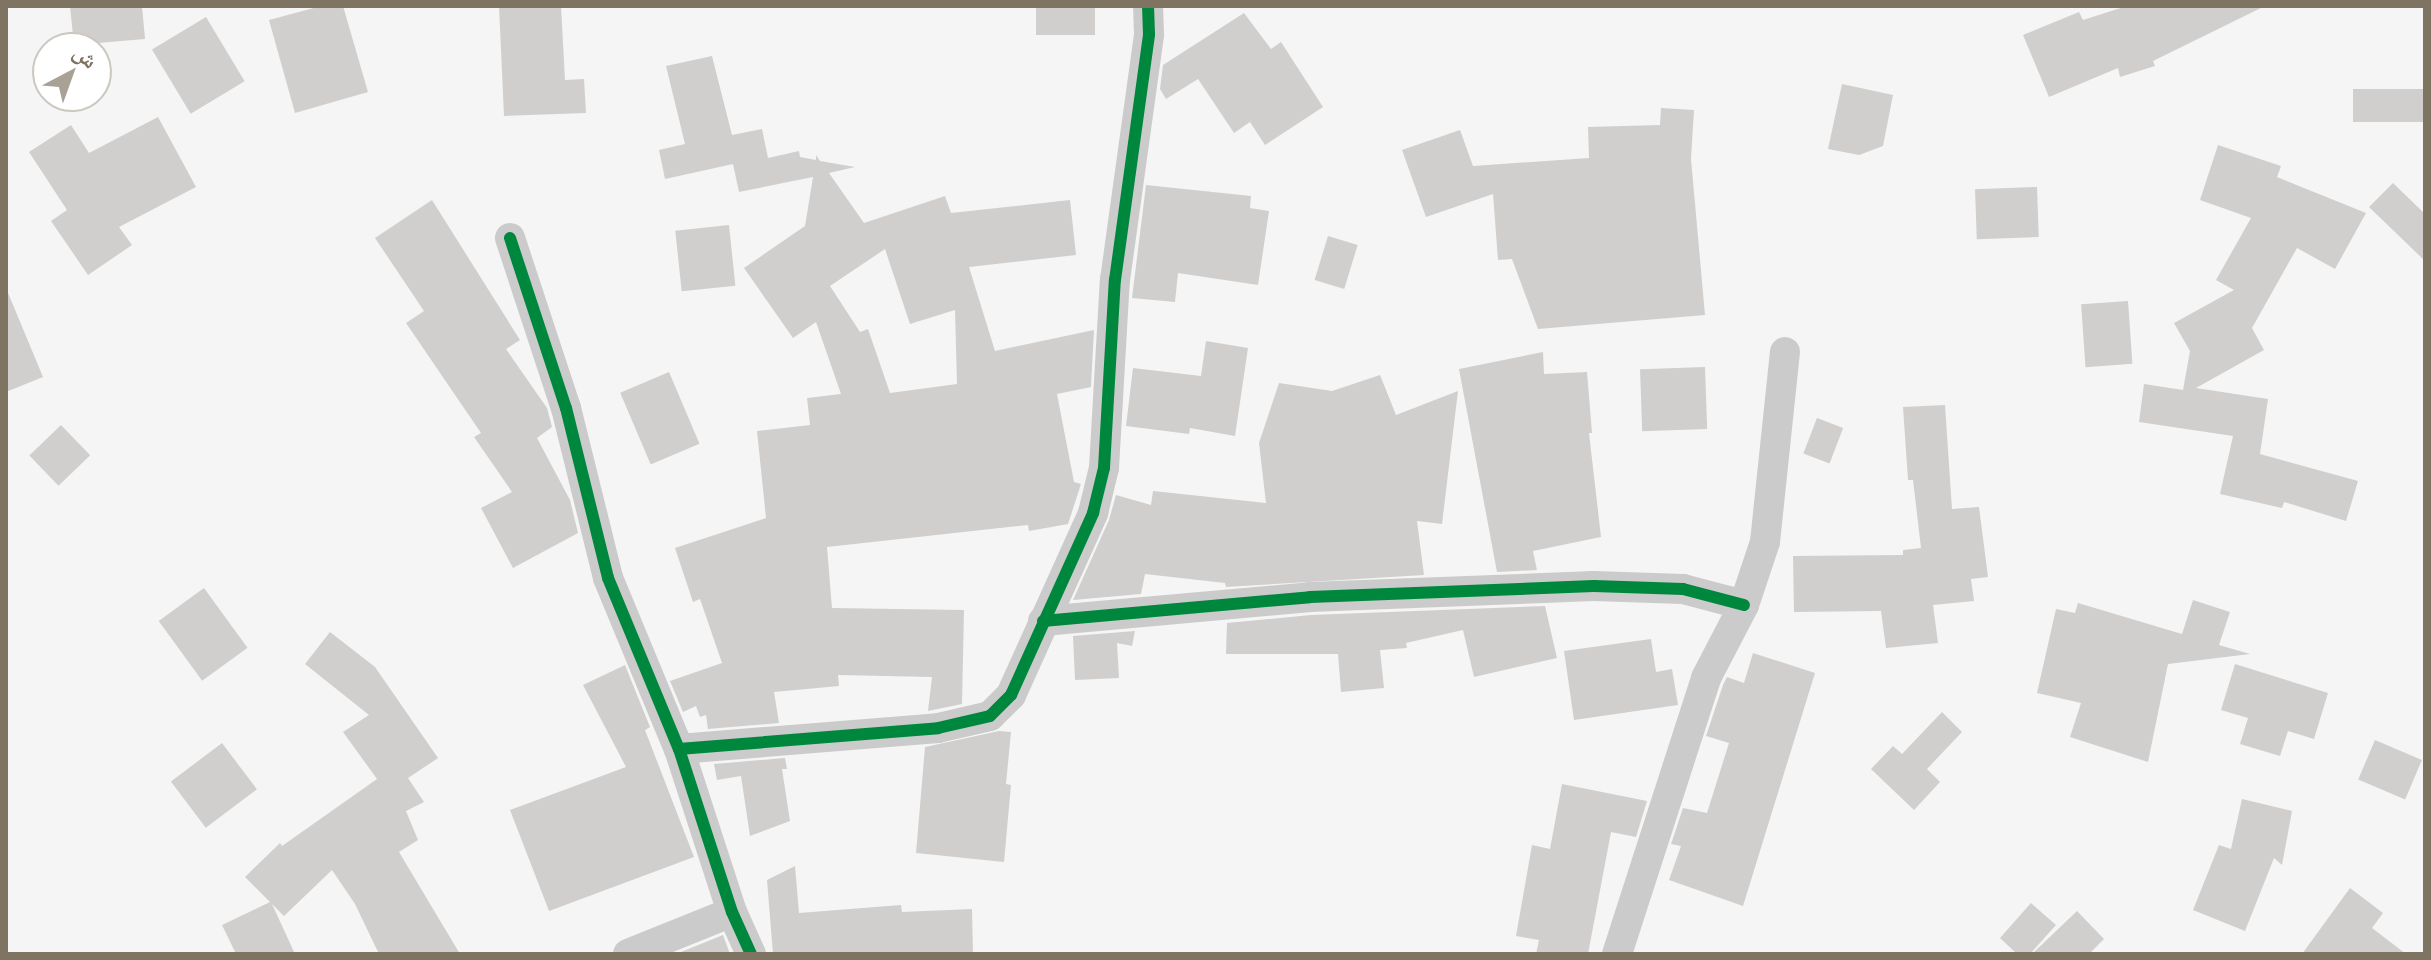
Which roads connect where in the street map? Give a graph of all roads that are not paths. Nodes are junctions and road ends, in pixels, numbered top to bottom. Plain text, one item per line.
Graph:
1 (1148, 6) edge
2 (510, 238) dead end
3 (1785, 352) dead end
4 (1744, 605) junction
5 (1043, 621) junction
6 (679, 749) junction
7 (732, 912) junction
8 (628, 954) edge
9 (751, 954) edge
10 (1617, 954) edge

1 - 5 street
2 - 6 street
3 - 4 street
4 - 5 street
4 - 10 street
5 - 6 street
6 - 7 street
7 - 8 street
7 - 9 street

